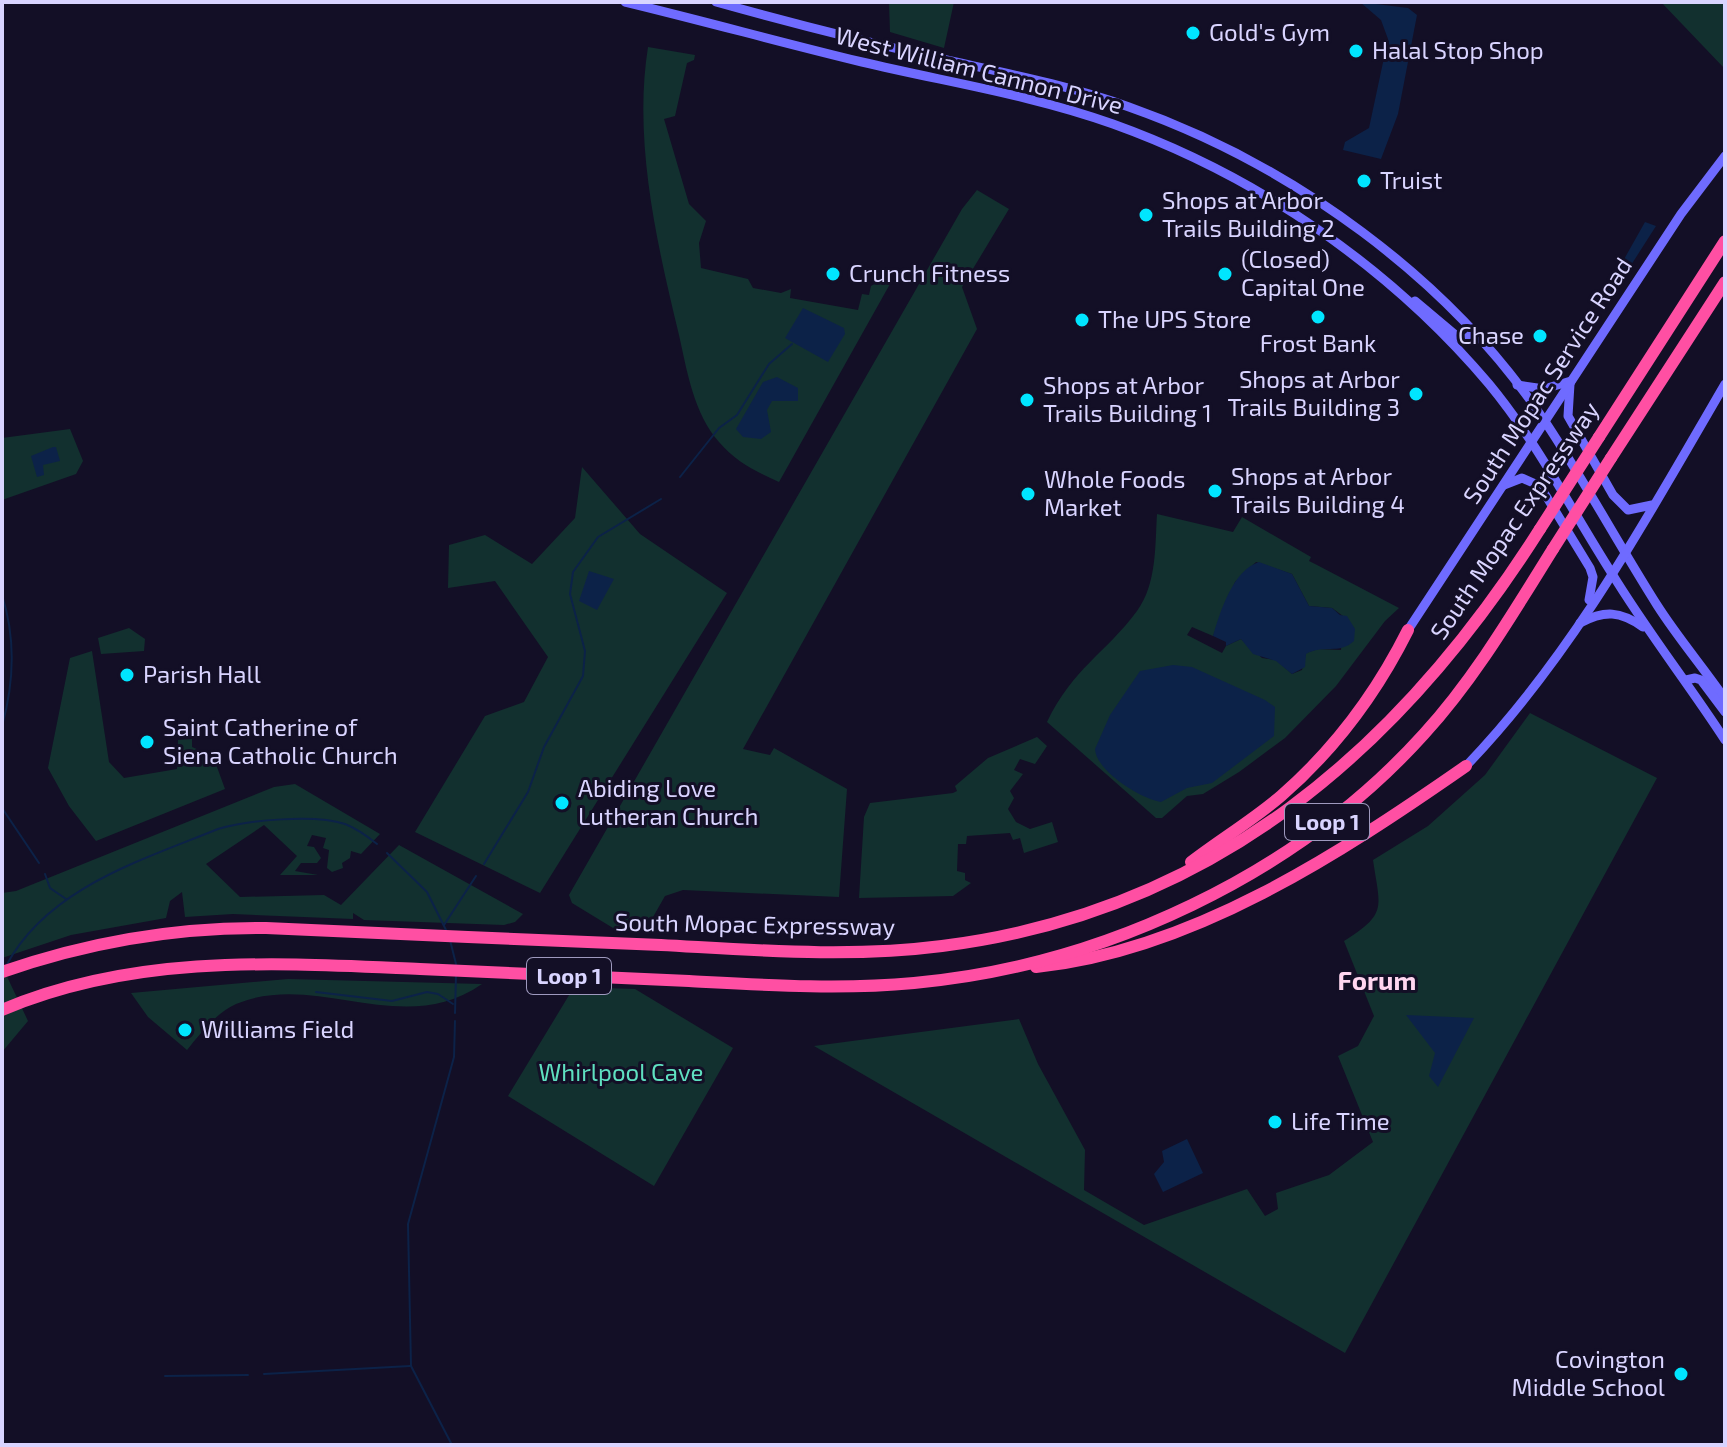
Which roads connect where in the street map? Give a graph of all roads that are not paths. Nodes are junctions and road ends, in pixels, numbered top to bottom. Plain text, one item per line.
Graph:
1 (625, 2) edge
2 (716, 2) edge
3 (816, 30) junction
4 (814, 50) junction
5 (1725, 156) edge
6 (1314, 200) junction
7 (1302, 218) junction
8 (1725, 241) edge
9 (1725, 282) edge
10 (1398, 292) junction
11 (1473, 333) junction
12 (1571, 381) junction
13 (1725, 384) edge
14 (1517, 385) junction
15 (1545, 421) junction
16 (1531, 440) junction
17 (1501, 486) junction
18 (1652, 505) junction
19 (1625, 552) junction
20 (1611, 574) junction
21 (1588, 608) junction
22 (1580, 623) junction
23 (1408, 630) joint
24 (1649, 631) junction
25 (1686, 680) junction
26 (1725, 699) edge
27 (1725, 712) edge
28 (1725, 740) edge
29 (1466, 766) joint
30 (1173, 876) junction
31 (1005, 970) junction
32 (2, 972) edge
33 (2, 1010) edge

1 - 4 main road, West William Cannon Drive
2 - 3 main road, West William Cannon Drive
3 - 4 main road
3 - 6 main road, West William Cannon Drive
4 - 7 main road, West William Cannon Drive
5 - 12 main road, South Mopac Service Road
6 - 7 main road
6 - 11 main road, West William Cannon Drive
7 - 10 main road, West William Cannon Drive
8 - 30 highway, South Mopac Expressway / Loop 1, bridge
9 - 31 highway, South Mopac Expressway / Loop 1, bridge
10 - 11 main road
10 - 16 main road, West William Cannon Drive
11 - 14 main road, West William Cannon Drive
12 - 14 main road
12 - 15 main road, South Mopac Service Road
12 - 18 main road
13 - 18 main road
14 - 15 main road, West William Cannon Drive
15 - 16 main road, South Mopac Service Road
15 - 19 main road, West William Cannon Drive
16 - 17 main road, South Mopac Service Road
16 - 20 main road, West William Cannon Drive
17 - 21 main road
17 - 23 main road, South Mopac Service Road
18 - 19 main road
19 - 20 main road
19 - 26 main road, West William Cannon Drive
20 - 21 main road
20 - 24 main road, West William Cannon Drive
21 - 22 main road
22 - 24 main road
22 - 29 main road
23 - 30 highway
24 - 25 main road, West William Cannon Drive
25 - 27 main road
25 - 28 main road, West William Cannon Drive
29 - 31 highway
30 - 32 highway, South Mopac Expressway / Loop 1
31 - 33 highway, South Mopac Expressway / Loop 1

